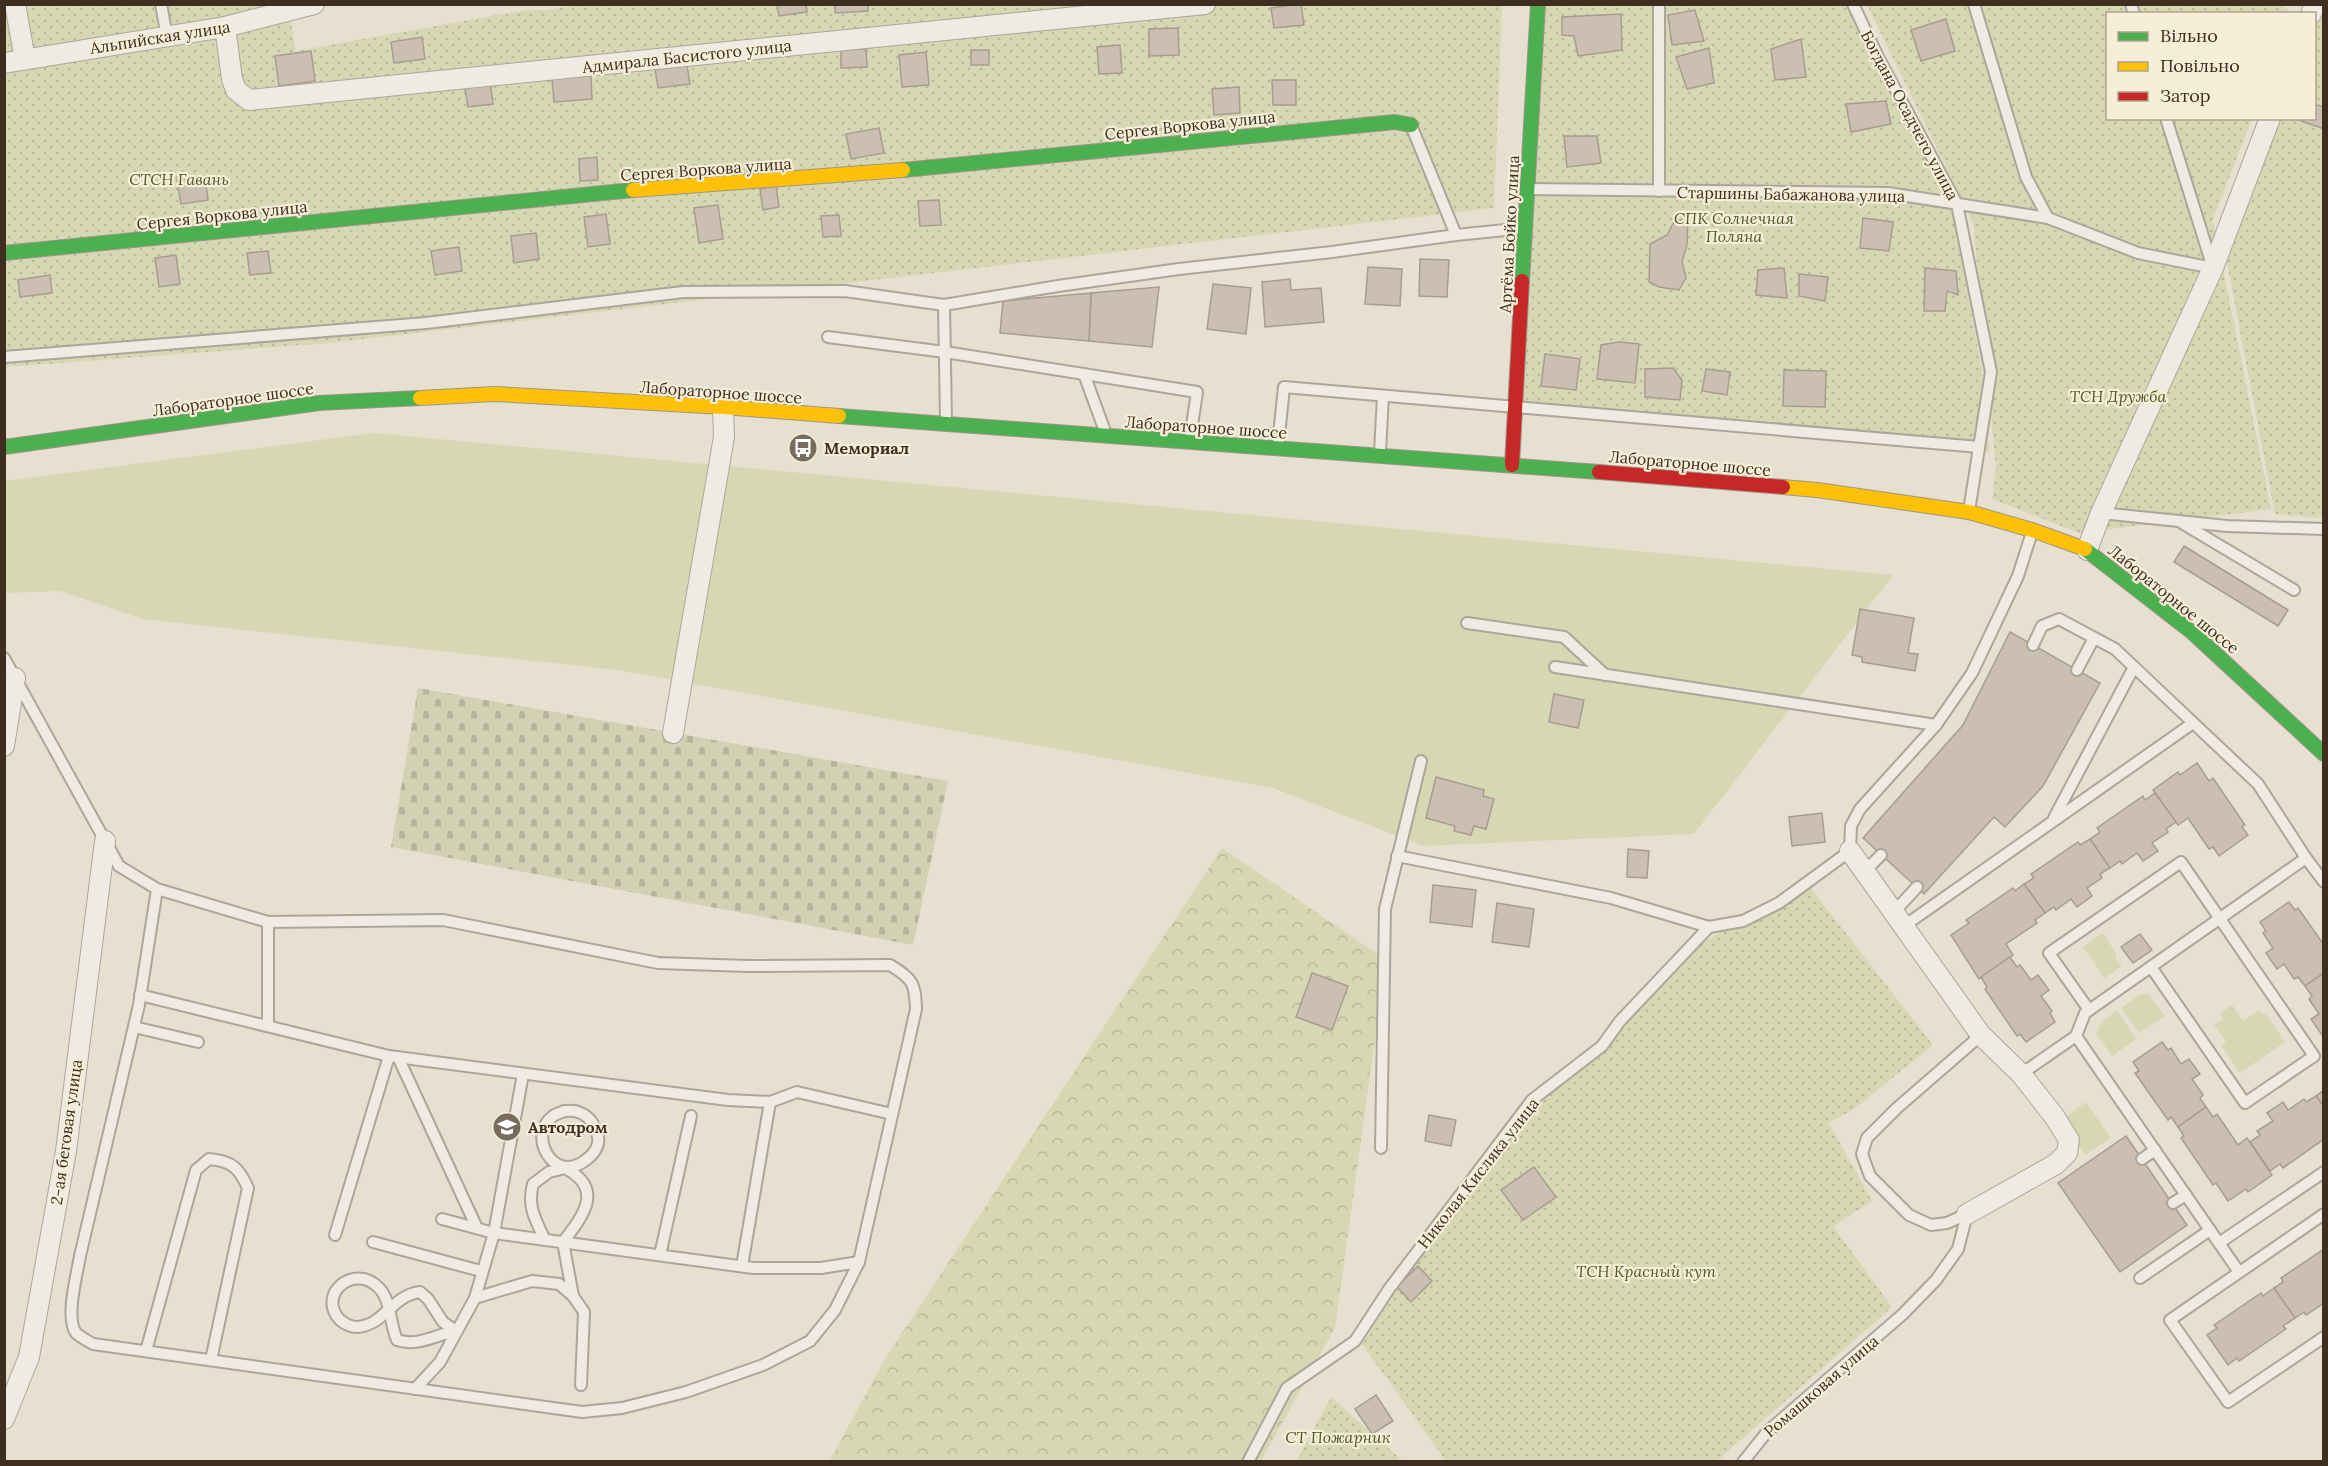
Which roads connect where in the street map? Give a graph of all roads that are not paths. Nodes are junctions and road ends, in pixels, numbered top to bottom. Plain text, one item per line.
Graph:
1 (15, 4) edge
2 (161, 4) edge
3 (314, 4) edge
4 (1205, 4) edge
5 (1538, 4) edge
6 (1659, 4) edge
7 (1853, 4) edge
8 (1974, 4) edge
9 (225, 27) junction
10 (167, 37) junction
11 (25, 59) junction
12 (4, 63) edge
13 (2167, 120) edge
14 (2270, 120) edge
15 (1411, 125) joint
16 (1527, 189) junction
17 (1659, 191) junction
18 (1958, 204) junction
19 (2048, 218) junction
20 (1526, 228) junction
21 (1456, 235) junction
22 (4, 253) edge
23 (2213, 268) junction
24 (944, 305) junction
25 (828, 337) dead end
26 (945, 352) junction
27 (4, 357) edge
28 (1084, 374) junction
29 (1383, 396) junction
30 (1515, 406) junction
31 (723, 407) junction
32 (946, 425) junction
33 (1107, 437) junction
34 (1190, 442) junction
35 (4, 447) edge
36 (1979, 447) junction
37 (1278, 449) junction
38 (1379, 456) junction
39 (1512, 465) junction
40 (1969, 512) junction
41 (2101, 513) junction
42 (2180, 521) junction
43 (2324, 529) edge
44 (2032, 530) junction
45 (2087, 550) junction
46 (2294, 590) dead end
47 (1467, 623) dead end
48 (2094, 638) junction
49 (2033, 645) dead end
50 (4, 658) edge
51 (1556, 667) dead end
52 (2134, 667) junction
53 (2077, 670) dead end
54 (1605, 675) junction
55 (15, 678) junction
56 (2193, 723) junction
57 (1936, 725) junction
58 (673, 733) dead end
59 (2318, 738) edge
60 (4, 746) edge
61 (2324, 754) edge
62 (1421, 761) dead end
63 (2053, 821) junction
64 (105, 841) junction
65 (1850, 850) junction
66 (1881, 855) dead end
67 (1397, 856) junction
68 (2306, 858) junction
69 (1865, 871) junction
70 (2324, 882) edge
71 (1917, 887) dead end
72 (157, 888) junction
73 (2220, 918) junction
74 (1899, 919) junction
75 (268, 922) junction
76 (1709, 927) junction
77 (2151, 967) junction
78 (140, 994) junction
79 (2089, 1010) junction
80 (268, 1026) junction
81 (134, 1027) junction
82 (1981, 1035) junction
83 (2076, 1036) junction
84 (198, 1042) dead end
85 (393, 1057) junction
86 (523, 1074) junction
87 (2020, 1074) junction
88 (770, 1102) junction
89 (892, 1114) junction
90 (691, 1116) dead end
91 (1381, 1148) dead end
92 (2155, 1150) junction
93 (2142, 1159) dead end
94 (565, 1168) junction
95 (2324, 1172) edge
96 (2186, 1195) junction
97 (2173, 1203) dead end
98 (1967, 1214) junction
99 (2324, 1214) edge
100 (442, 1219) dead end
101 (477, 1228) junction
102 (2210, 1230) junction
103 (494, 1233) junction
104 (335, 1235) dead end
105 (544, 1239) junction
106 (373, 1242) dead end
107 (563, 1242) junction
108 (2220, 1244) junction
109 (660, 1255) junction
110 (860, 1262) junction
111 (742, 1266) junction
112 (481, 1271) junction
113 (2239, 1272) junction
114 (2140, 1278) dead end
115 (573, 1296) junction
116 (475, 1298) junction
117 (388, 1310) junction
118 (456, 1331) junction
119 (2324, 1337) edge
120 (146, 1351) junction
121 (211, 1360) junction
122 (581, 1385) dead end
123 (415, 1389) junction
124 (4, 1419) edge
125 (1248, 1461) edge
126 (1743, 1461) edge

1 - 11 street
2 - 10 lane
3 - 9 street, Альпийская улица
4 - 9 street, Адмирала Басистого улица
5 - 16 main road, Артёма Бойко улица
6 - 17 lane
7 - 18 lane, Богдана Осадчего улица
8 - 19 lane
9 - 10 street, Альпийская улица
10 - 11 street, Альпийская улица
11 - 12 street, Альпийская улица
13 - 23 lane
14 - 23 street
15 - 21 lane
15 - 22 main road, Сергея Воркова улица
16 - 17 lane, Старшины Бабажанова улица
16 - 20 main road, Артёма Бойко улица
17 - 18 lane, Старшины Бабажанова улица
18 - 19 lane, Старшины Бабажанова улица
18 - 36 lane, Богдана Осадчего улица
19 - 23 lane, Старшины Бабажанова улица
20 - 21 lane
20 - 30 main road, Артёма Бойко улица
21 - 24 lane
23 - 41 street
24 - 26 lane
24 - 27 lane
25 - 26 lane
26 - 28 lane
26 - 32 lane
28 - 33 lane
28 - 34 lane
29 - 30 lane
29 - 37 lane
29 - 38 lane
30 - 36 lane
30 - 39 main road, Артёма Бойко улица
31 - 32 main road, Лабораторное шоссе
31 - 35 main road, Лабораторное шоссе
31 - 58 street
32 - 33 main road, Лабораторное шоссе
33 - 34 main road, Лабораторное шоссе
34 - 37 main road, Лабораторное шоссе
36 - 40 lane, Богдана Осадчего улица
37 - 38 main road, Лабораторное шоссе
38 - 39 main road, Лабораторное шоссе
39 - 40 main road, Лабораторное шоссе
40 - 44 main road, Лабораторное шоссе
41 - 42 lane
41 - 45 street
42 - 43 lane
42 - 46 lane
44 - 45 main road, Лабораторное шоссе
44 - 57 lane
45 - 59 main road, Лабораторное шоссе
47 - 54 lane
48 - 49 lane
48 - 52 lane
48 - 53 lane
50 - 55 lane
51 - 54 lane
52 - 56 lane
52 - 63 lane
54 - 57 lane
55 - 60 street
55 - 64 lane
56 - 63 lane
56 - 68 lane
57 - 65 lane
59 - 61 main road, Лабораторное шоссе
62 - 67 lane
63 - 74 lane
64 - 72 lane
64 - 124 street, 2-ая беговая улица
65 - 69 street
65 - 76 lane
66 - 69 lane
67 - 76 lane
67 - 91 lane
68 - 70 lane
68 - 73 lane
69 - 74 street
71 - 74 lane
72 - 75 lane
72 - 78 lane
73 - 77 lane
73 - 77 lane
73 - 79 lane
74 - 82 street
75 - 80 lane
75 - 89 lane
76 - 125 lane, Николая Кисляка улица
77 - 79 lane
78 - 80 lane
78 - 81 lane
79 - 83 lane
80 - 85 lane
81 - 84 lane
81 - 120 lane
82 - 87 street
82 - 98 lane
83 - 87 lane
83 - 92 lane
85 - 86 lane
85 - 101 lane
85 - 104 lane
86 - 88 lane
86 - 103 lane
87 - 98 street
88 - 89 lane
88 - 111 lane
89 - 110 lane
90 - 109 lane
92 - 93 lane
92 - 96 lane
94 - 94 lane
94 - 105 lane
94 - 107 lane
95 - 108 lane
96 - 97 lane
96 - 102 lane
98 - 126 lane, Ромашковая улица
99 - 113 lane
100 - 101 lane
101 - 103 lane
102 - 108 lane
102 - 114 lane
103 - 105 lane
103 - 112 lane
105 - 107 lane
106 - 112 lane
107 - 109 lane
107 - 115 lane
108 - 113 lane
109 - 111 lane
110 - 111 lane
110 - 123 lane
112 - 116 lane
113 - 119 lane
115 - 116 lane
115 - 122 lane
116 - 118 lane
117 - 117 lane
117 - 118 lane
117 - 118 lane
118 - 123 lane
120 - 121 lane
120 - 121 lane
121 - 123 lane

